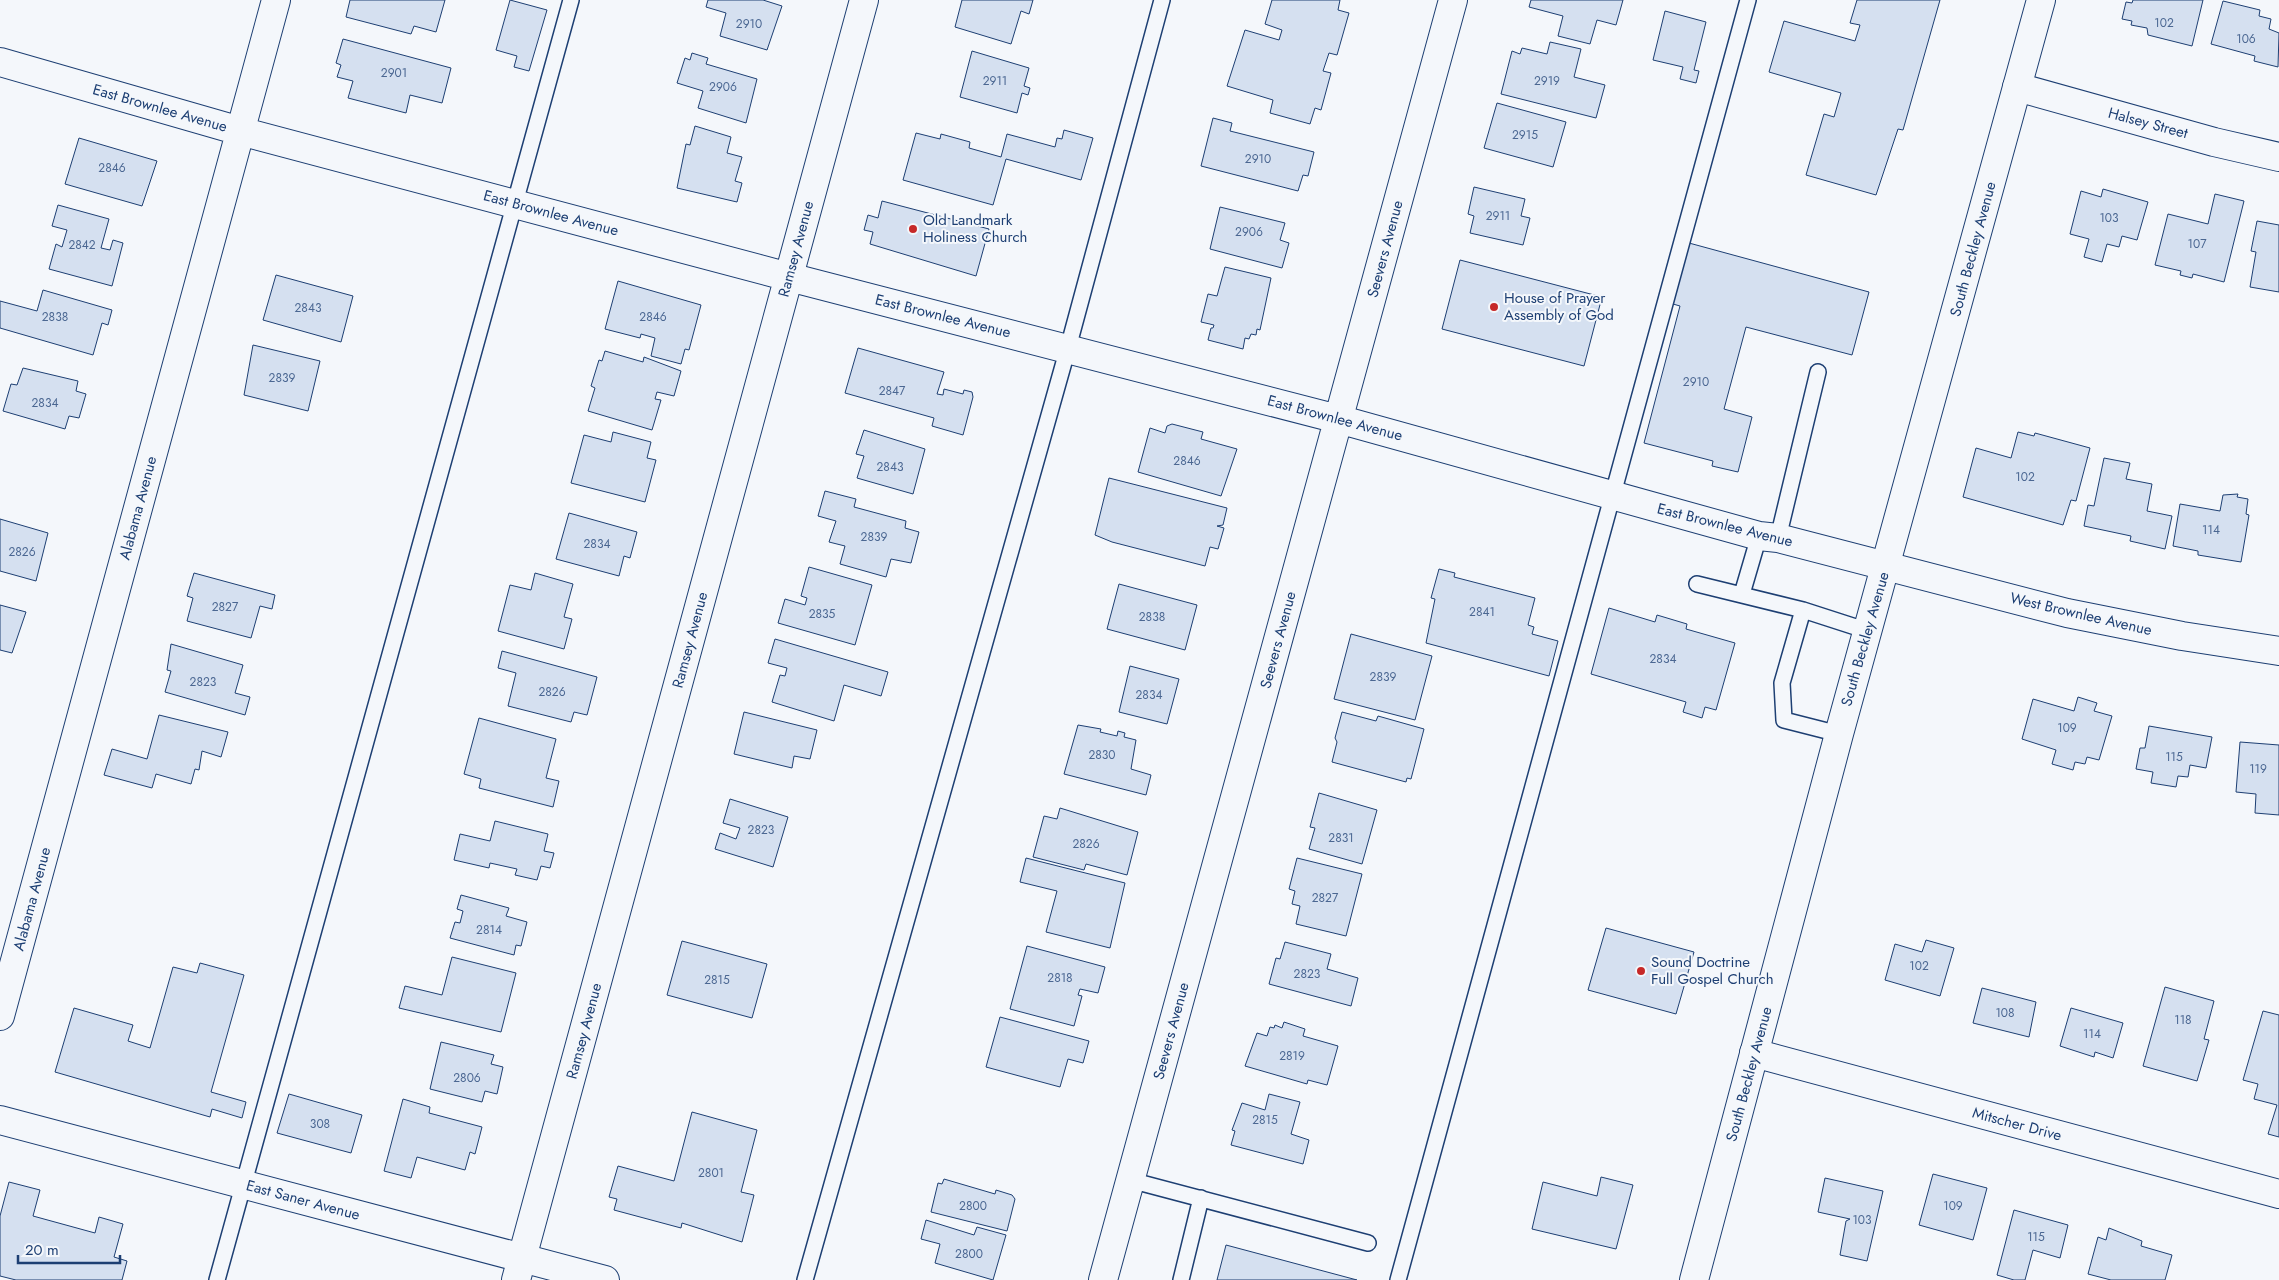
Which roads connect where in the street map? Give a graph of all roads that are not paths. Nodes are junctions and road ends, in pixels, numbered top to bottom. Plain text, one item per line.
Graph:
1 (276, 0) edge
2 (571, 0) edge
3 (864, 0) edge
4 (1162, 0) edge
5 (1453, 0) edge
6 (1748, 0) edge
7 (2042, 0) edge
8 (0, 62) edge
9 (2017, 87) junction
10 (240, 132) junction
11 (2279, 157) edge
12 (516, 204) junction
13 (789, 277) junction
14 (1068, 348) junction
15 (1818, 372) dead end
16 (1338, 419) junction
17 (1613, 495) junction
18 (1768, 537) junction
19 (1886, 566) junction
20 (1697, 584) dead end
21 (1742, 594) junction
22 (1803, 610) junction
23 (1868, 631) junction
24 (2279, 651) edge
25 (1839, 734) junction
26 (0, 1016) edge
27 (1754, 1054) junction
28 (0, 1120) edge
29 (1130, 1180) junction
30 (243, 1184) junction
31 (2279, 1194) edge
32 (1202, 1198) junction
33 (1368, 1242) dead end
34 (519, 1269) edge
35 (217, 1280) edge
36 (605, 1280) edge
37 (805, 1280) edge
38 (1103, 1280) edge
39 (1181, 1280) edge
40 (1398, 1280) edge
41 (1694, 1280) edge

1 - 10 street, Alabama Avenue
2 - 12 lane
3 - 13 street, Ramsey Avenue
4 - 14 lane
5 - 16 street, Seevers Avenue
6 - 17 lane
7 - 9 street, South Beckley Avenue
8 - 10 street, East Brownlee Avenue
9 - 11 street, Halsey Street
9 - 19 street, South Beckley Avenue
10 - 12 street, East Brownlee Avenue
10 - 26 street, Alabama Avenue
12 - 13 street, East Brownlee Avenue
12 - 30 lane
13 - 14 street, East Brownlee Avenue
13 - 34 street, Ramsey Avenue
14 - 16 street, East Brownlee Avenue
14 - 37 lane
15 - 18 lane
16 - 17 street, East Brownlee Avenue
16 - 29 street, Seevers Avenue
17 - 18 street, East Brownlee Avenue
17 - 40 lane
18 - 19 street, East Brownlee Avenue
18 - 21 lane
19 - 23 street, South Beckley Avenue
19 - 24 street, West Brownlee Avenue
20 - 21 lane
21 - 22 lane
22 - 23 lane
22 - 25 lane
23 - 25 street, South Beckley Avenue
25 - 27 street, South Beckley Avenue
27 - 31 street, Mitscher Drive
27 - 41 street, South Beckley Avenue
28 - 30 street, East Saner Avenue
29 - 32 lane
29 - 38 street, Seevers Avenue
30 - 34 street, East Saner Avenue
30 - 35 lane
32 - 33 lane
32 - 39 lane
34 - 36 street, East Saner Avenue

